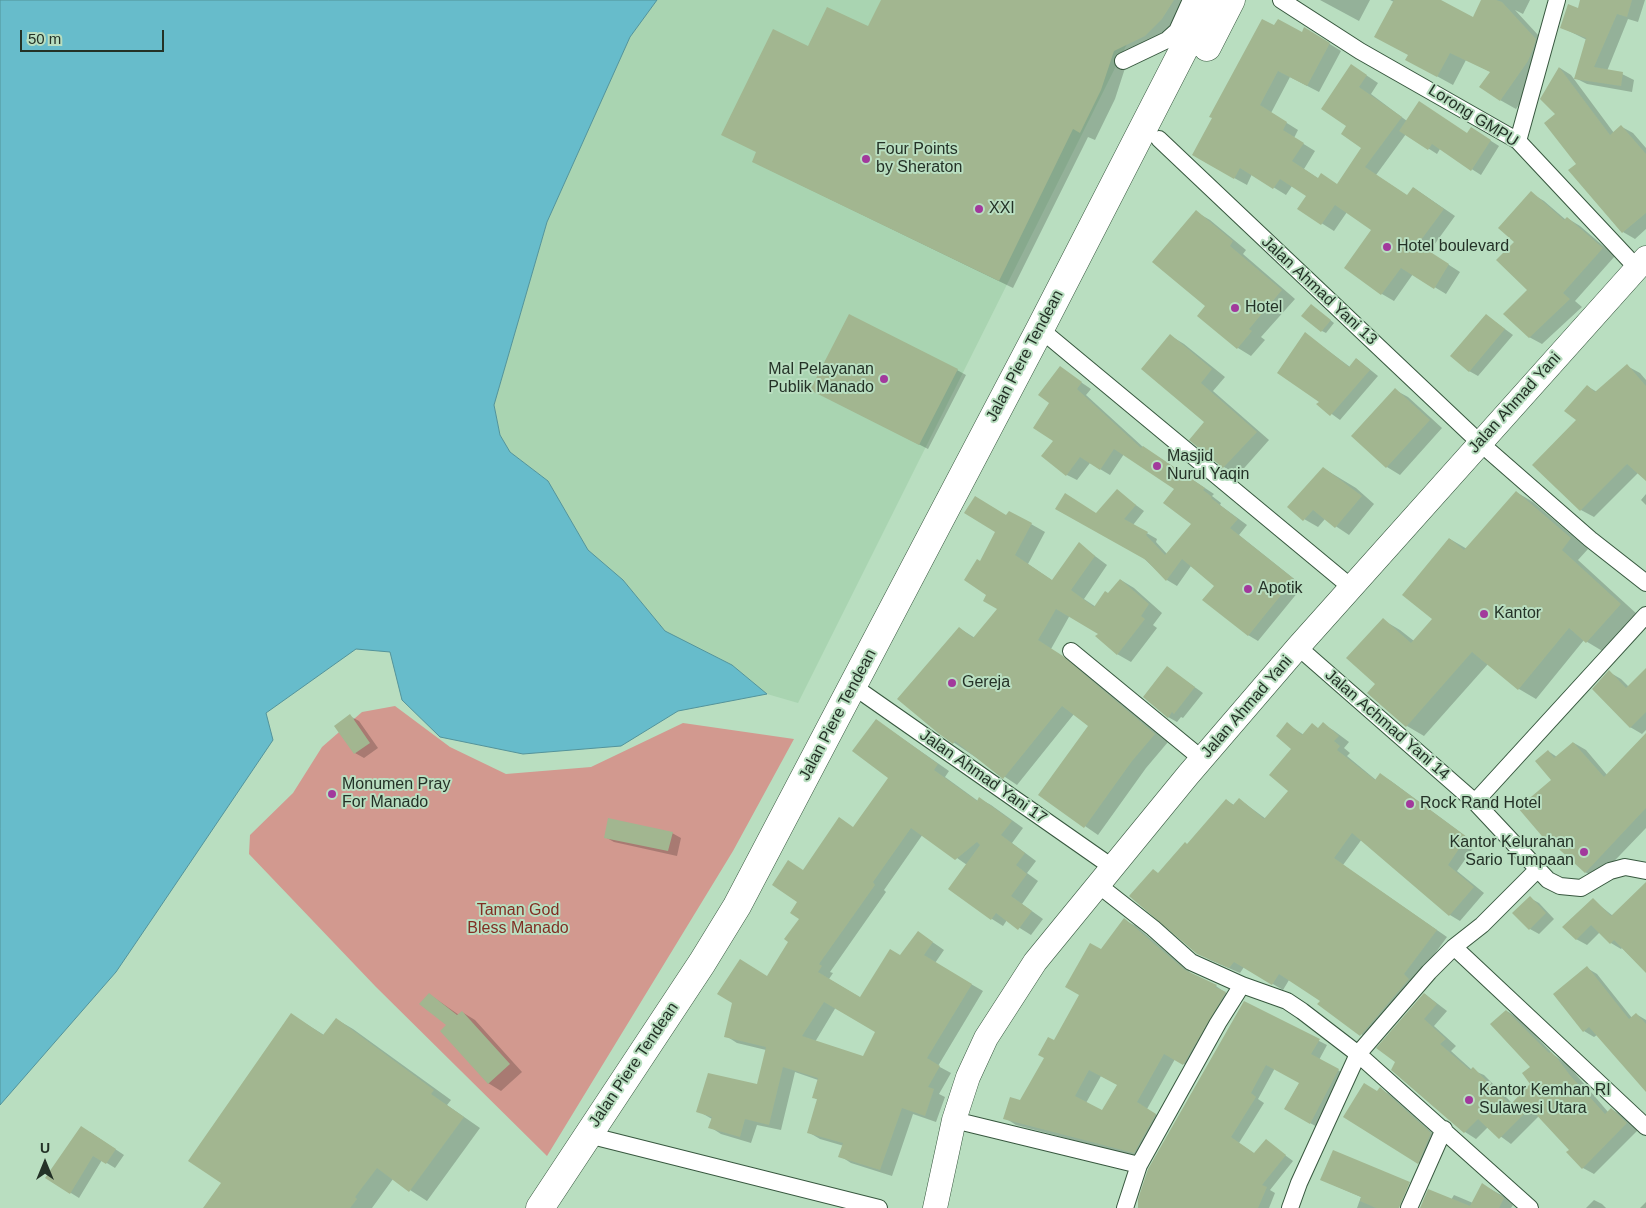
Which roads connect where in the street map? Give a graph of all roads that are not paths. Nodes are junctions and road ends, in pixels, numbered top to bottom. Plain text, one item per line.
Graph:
1 (1192, 0) edge
2 (1209, 0) edge
3 (1232, 0) edge
4 (1281, 0) edge
5 (1557, 0) edge
6 (1167, 40) junction
7 (1123, 61) dead end
8 (1175, 68) junction
9 (1159, 139) junction
10 (1518, 142) junction
11 (1104, 204) junction
12 (1641, 263) edge
13 (1040, 329) junction
14 (1480, 442) junction
15 (1646, 584) edge
16 (1352, 588) junction
17 (1646, 615) edge
18 (1298, 647) junction
19 (1071, 651) dead end
20 (853, 686) junction
21 (1202, 759) junction
22 (1475, 802) junction
23 (1537, 870) junction
24 (1646, 871) edge
25 (1105, 876) junction
26 (1454, 947) junction
27 (1242, 985) junction
28 (1358, 1054) junction
29 (954, 1120) junction
30 (1646, 1127) edge
31 (1444, 1129) junction
32 (588, 1135) junction
33 (1139, 1165) junction
34 (1516, 1202) edge
35 (540, 1208) edge
36 (879, 1208) edge
37 (935, 1208) edge
38 (1125, 1208) edge
39 (1290, 1208) edge
40 (1409, 1208) edge
41 (1530, 1208) edge

1 - 6 street
2 - 8 highway, Jalan Piere Tendean
3 - 9 highway, Jalan Piere Tendean
4 - 10 street, Lorong GMPU
5 - 10 street
6 - 7 street
6 - 8 street
8 - 11 highway, Jalan Piere Tendean
9 - 11 highway, Jalan Piere Tendean
9 - 14 street, Jalan Ahmad Yani 13
10 - 12 street, Lorong GMPU
11 - 13 highway, Jalan Piere Tendean
12 - 14 main road, Jalan Ahmad Yani
13 - 16 street
13 - 20 highway, Jalan Piere Tendean
14 - 15 street, Jalan Ahmad Yani 13
14 - 16 main road, Jalan Ahmad Yani
16 - 18 main road, Jalan Ahmad Yani
17 - 22 street
18 - 21 main road, Jalan Ahmad Yani
18 - 22 street, Jalan Achmad Yani 14
19 - 21 street
20 - 25 street, Jalan Ahmad Yani 17
20 - 32 highway, Jalan Piere Tendean
21 - 25 main road, Jalan Ahmad Yani
22 - 23 street, Jalan Achmad Yani 14
23 - 24 street, Jalan Achmad Yani 14
23 - 26 street
25 - 27 street, Jalan Ahmad Yani 17
25 - 29 main road, Jalan Ahmad Yani
26 - 28 street
26 - 30 street
27 - 28 street, Jalan Ahmad Yani 17
27 - 33 street
28 - 31 street, Jalan Ahmad Yani 17
28 - 39 street
29 - 33 street
29 - 37 main road, Jalan Ahmad Yani
31 - 34 street, Jalan Ahmad Yani 17
31 - 40 street
32 - 35 highway, Jalan Piere Tendean
32 - 36 street
33 - 38 street
34 - 41 street, Jalan Ahmad Yani 17

